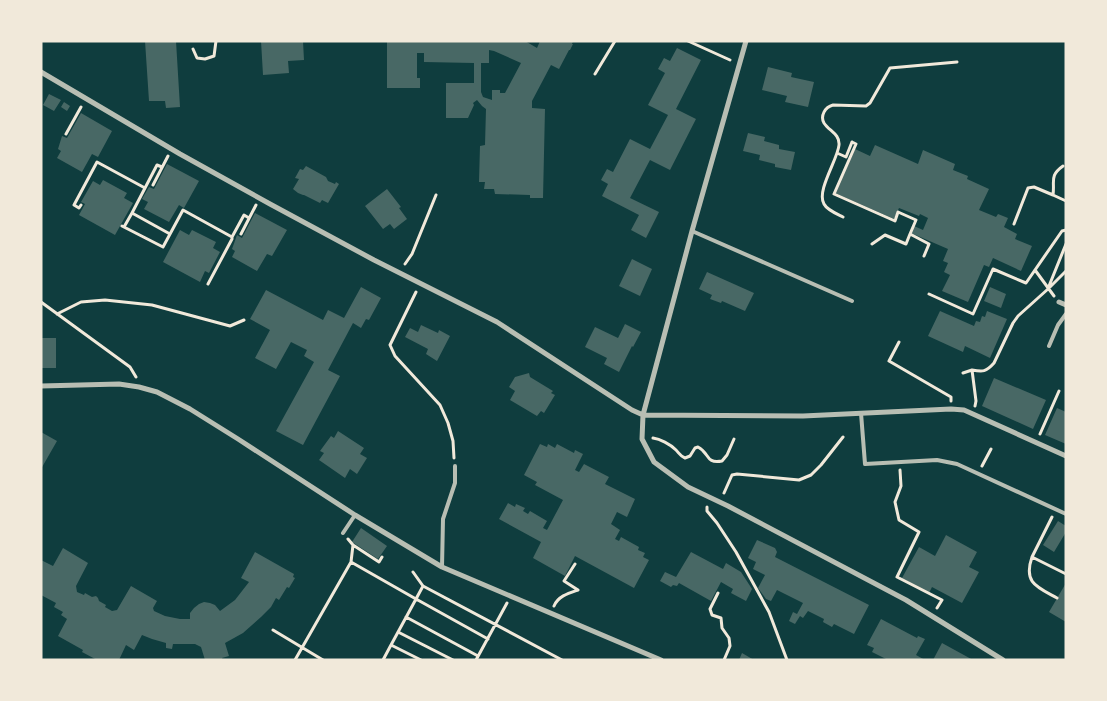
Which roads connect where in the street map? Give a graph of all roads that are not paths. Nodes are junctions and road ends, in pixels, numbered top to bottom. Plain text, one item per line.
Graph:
1 (746, 41) edge
2 (41, 72) edge
3 (692, 231) junction
4 (852, 301) dead end
5 (1059, 302) dead end
6 (1066, 305) edge
7 (1066, 314) edge
8 (1049, 346) dead end
9 (41, 386) edge
10 (861, 413) junction
11 (643, 415) junction
12 (1066, 456) edge
13 (454, 466) road end
14 (1066, 514) edge
15 (355, 515) junction
16 (343, 533) road end
17 (442, 567) junction
18 (661, 660) edge
19 (1003, 660) edge

1 - 3 street
2 - 11 street
3 - 4 lane
3 - 11 street
5 - 6 street
7 - 8 lane
9 - 15 street
10 - 11 street
10 - 12 street
10 - 14 lane
11 - 19 street
13 - 17 lane
15 - 16 lane
15 - 17 street
17 - 18 street

